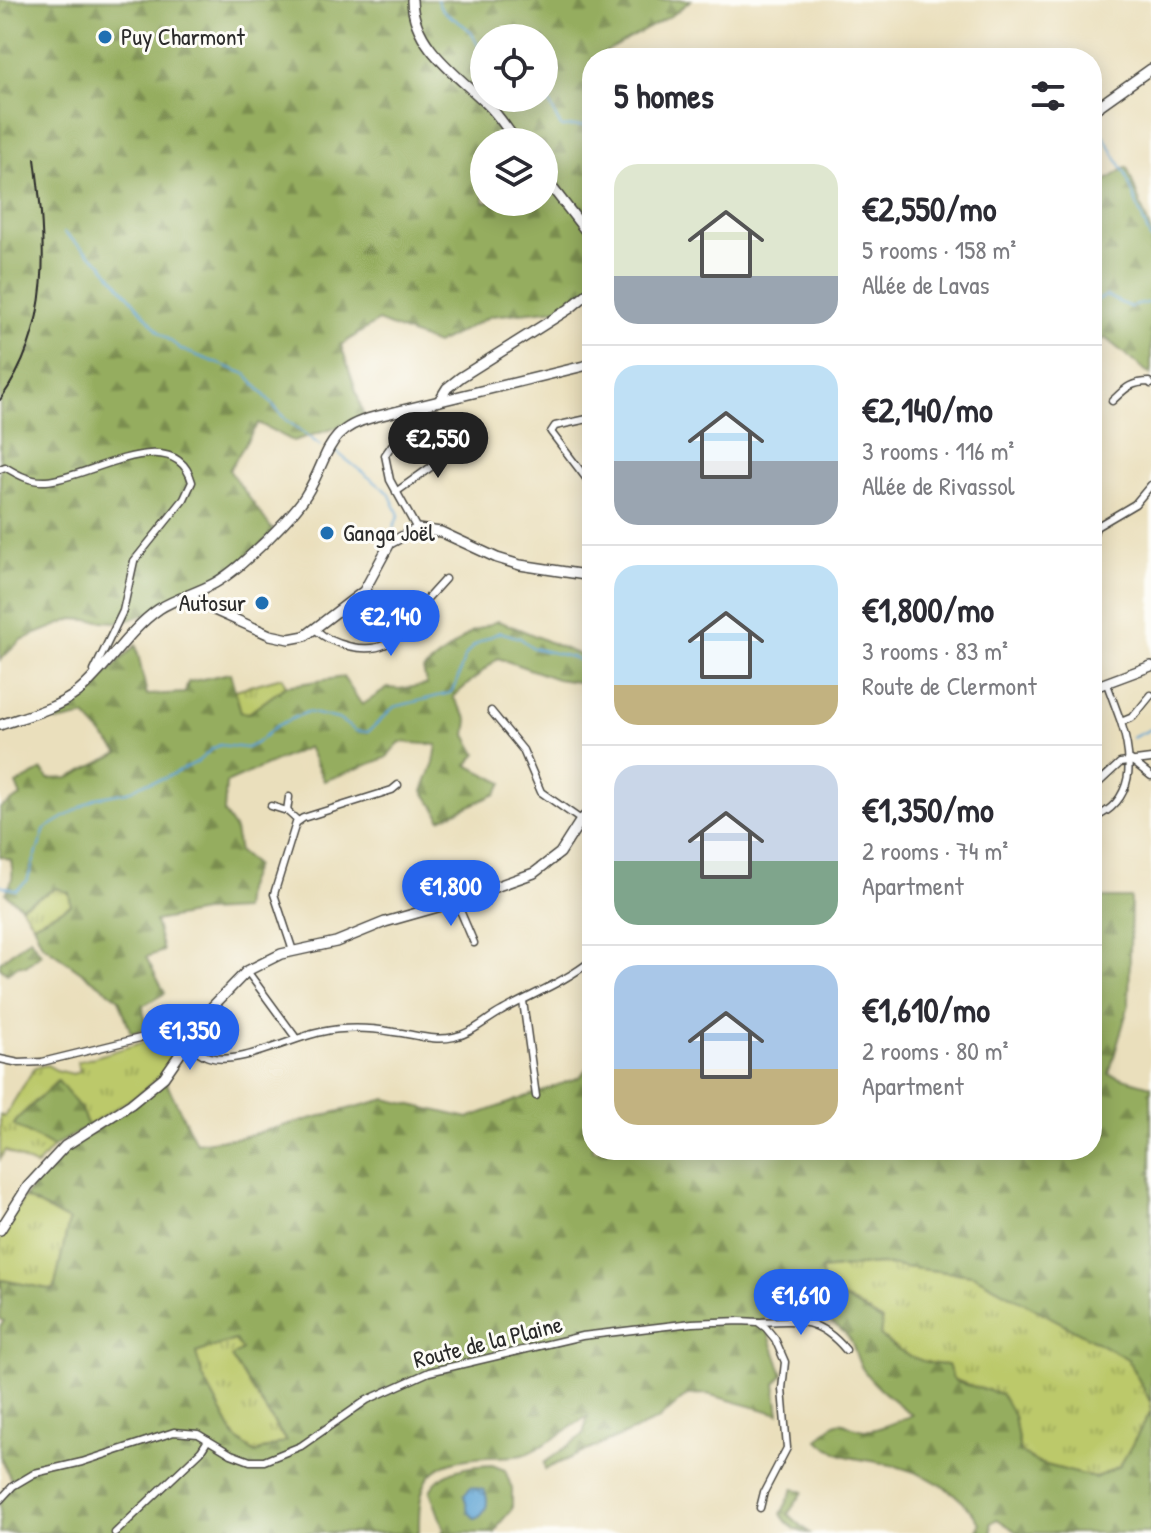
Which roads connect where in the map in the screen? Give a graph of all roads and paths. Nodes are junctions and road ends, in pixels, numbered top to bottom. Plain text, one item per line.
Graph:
1 (412, 0) edge
2 (1151, 69) edge
3 (1102, 104) edge
4 (506, 128) edge
5 (558, 195) edge
6 (582, 226) edge
7 (582, 298) edge
8 (582, 366) edge
9 (1151, 384) edge
10 (439, 401) junction
11 (1112, 401) dead end
12 (426, 405) junction
13 (582, 420) edge
14 (463, 444) dead end
15 (0, 469) edge
16 (582, 473) edge
17 (1151, 485) edge
18 (396, 492) junction
19 (1102, 521) edge
20 (417, 529) junction
21 (582, 574) edge
22 (445, 579) dead end
23 (189, 595) junction
24 (316, 630) junction
25 (1151, 666) edge
26 (96, 675) junction
27 (1107, 684) junction
28 (1102, 685) edge
29 (1151, 695) edge
30 (491, 711) dead end
31 (1121, 722) junction
32 (0, 725) edge
33 (1151, 759) edge
34 (1131, 760) junction
35 (1151, 776) edge
36 (1102, 779) edge
37 (398, 785) dead end
38 (289, 797) dead end
39 (271, 806) dead end
40 (287, 811) junction
41 (1102, 813) edge
42 (581, 820) joint
43 (298, 821) junction
44 (456, 901) junction
45 (474, 943) dead end
46 (293, 951) junction
47 (582, 966) edge
48 (247, 971) junction
49 (523, 1001) junction
50 (197, 1030) junction
51 (296, 1038) junction
52 (188, 1045) junction
53 (0, 1059) edge
54 (536, 1096) dead end
55 (0, 1230) edge
56 (758, 1322) junction
57 (846, 1350) dead end
58 (208, 1440) junction
59 (0, 1500) edge
60 (760, 1508) dead end
61 (115, 1533) edge

1 - 4 street
2 - 3 street
5 - 6 street
7 - 10 street
8 - 10 street
9 - 11 street
10 - 12 street
12 - 18 street
12 - 23 street
13 - 16 street
14 - 18 street
15 - 26 street
17 - 19 street
18 - 20 street
20 - 21 street
20 - 24 street
22 - 24 street
23 - 24 street
23 - 26 street
25 - 27 street
26 - 32 street
27 - 28 street
27 - 31 street
29 - 31 street
30 - 42 street
31 - 34 street
33 - 34 street
34 - 35 street
34 - 36 street
34 - 41 street
37 - 43 street
38 - 40 street
39 - 40 street
40 - 43 street
42 - 44 street
43 - 46 street
44 - 45 street
44 - 46 street
46 - 48 street
47 - 49 street
48 - 50 street
48 - 51 street
49 - 51 street
49 - 54 street
50 - 52 street
50 - 53 street
51 - 52 street
52 - 55 street
56 - 57 street, Route de la Plaine
56 - 58 street, Route de la Plaine
56 - 60 street
58 - 59 street, Route de la Plaine
58 - 61 street

